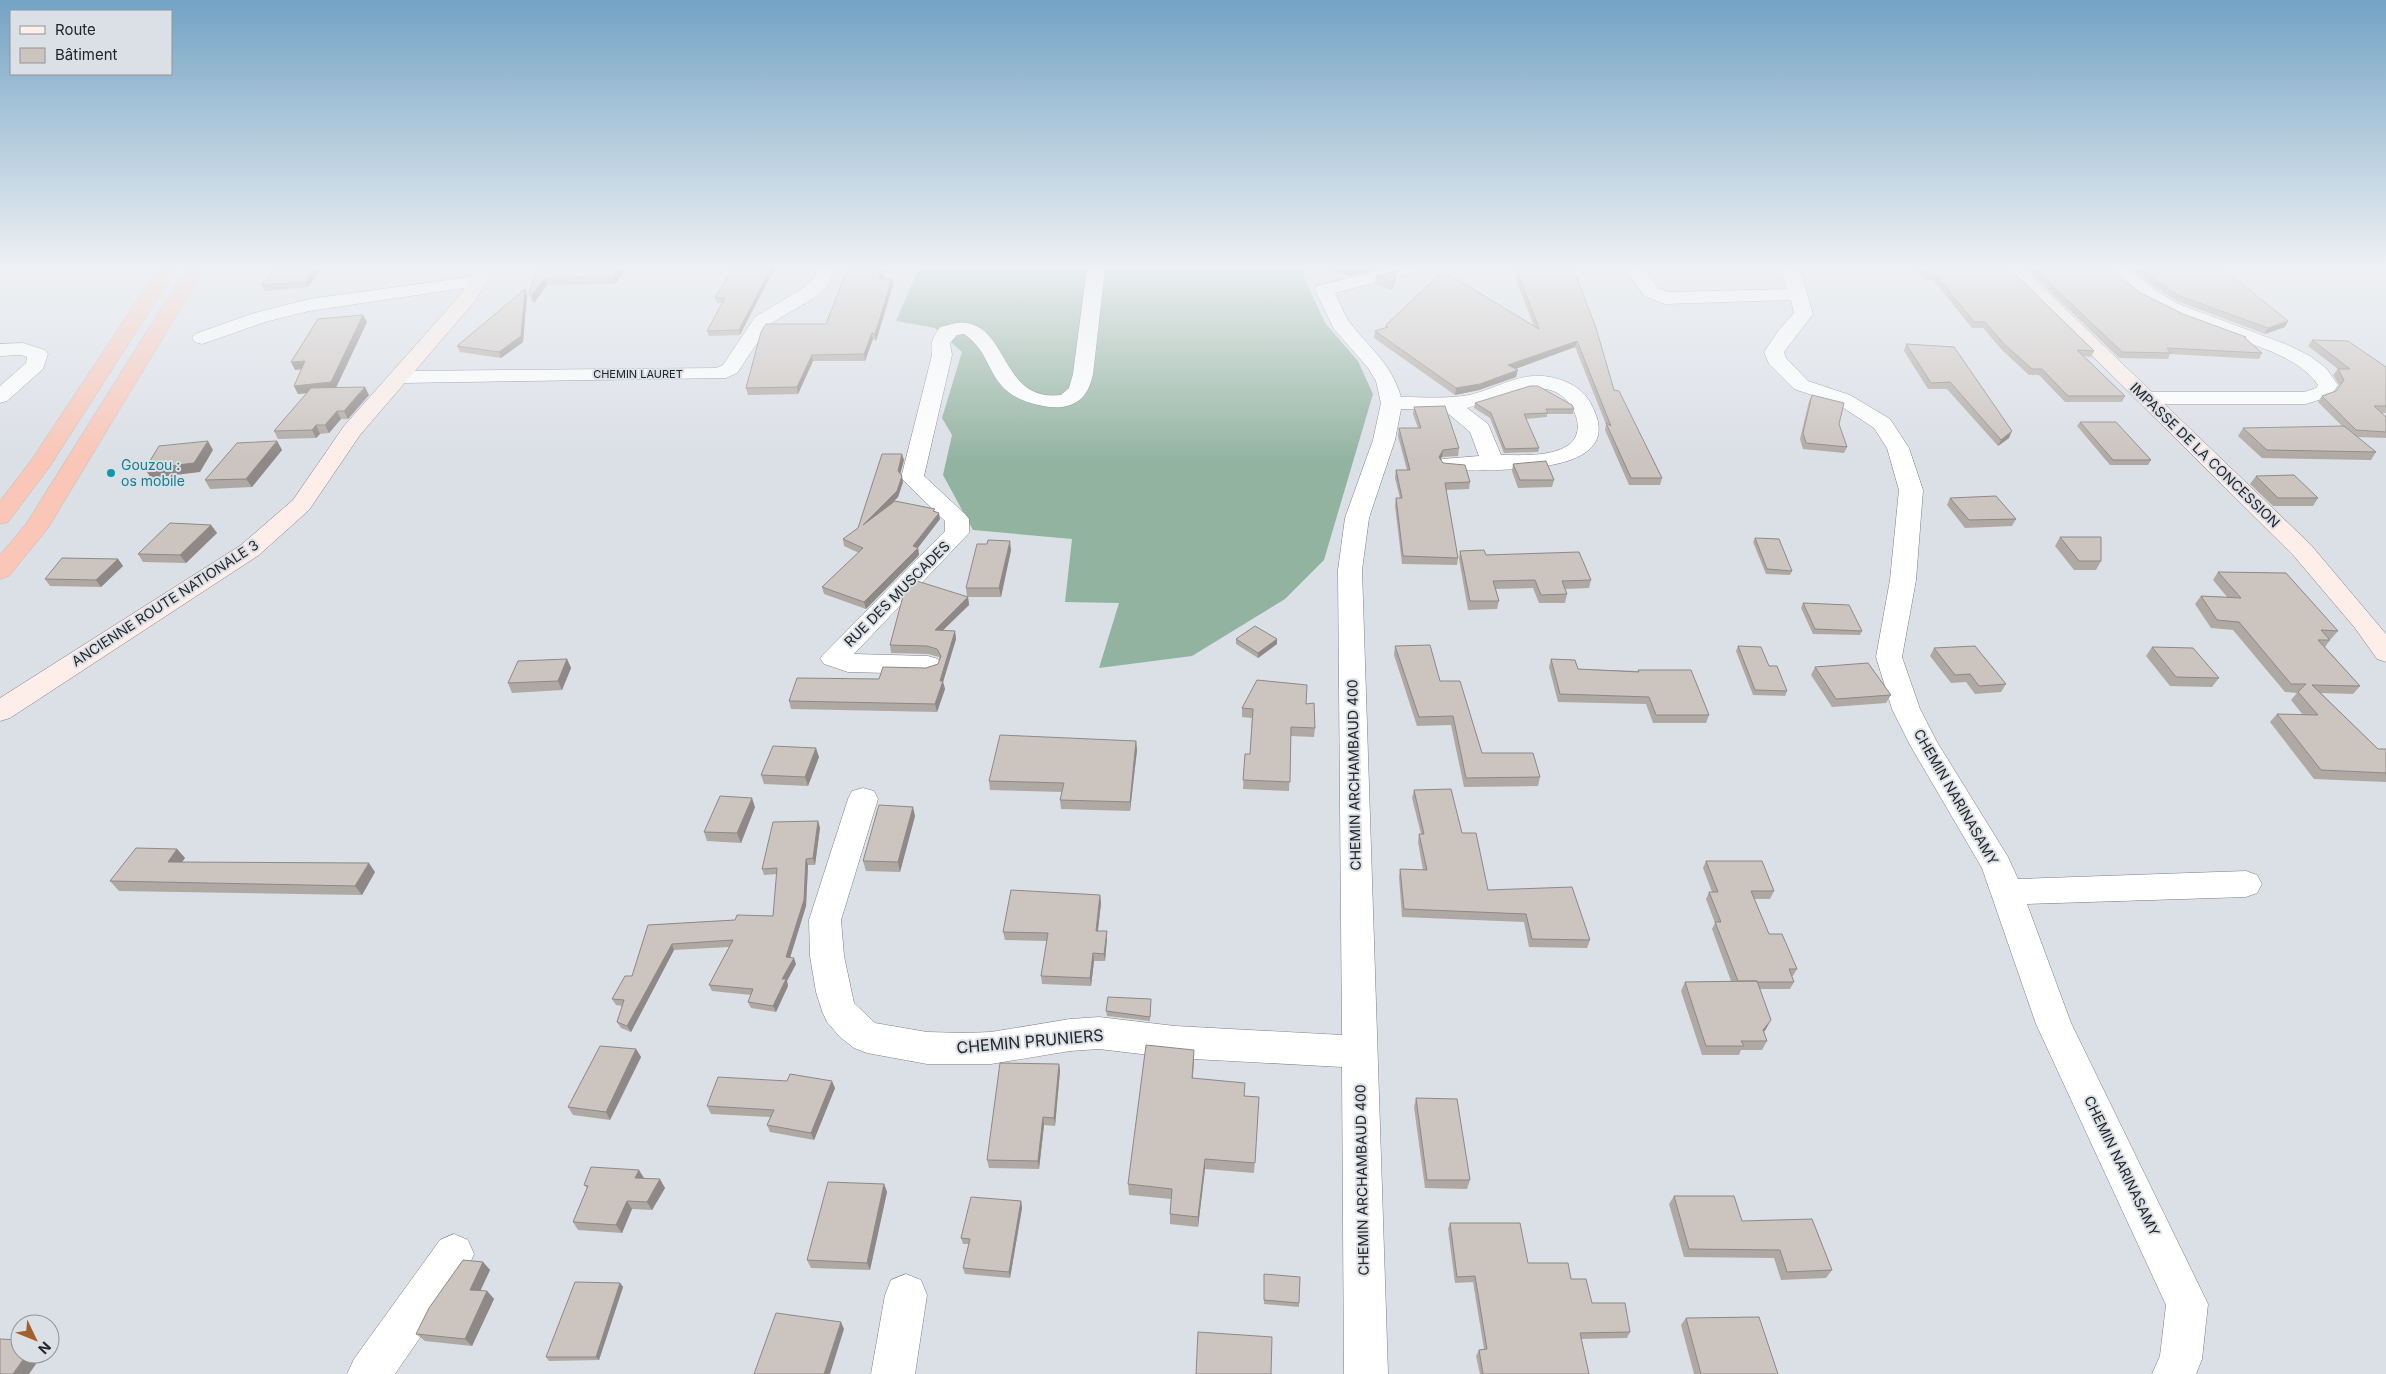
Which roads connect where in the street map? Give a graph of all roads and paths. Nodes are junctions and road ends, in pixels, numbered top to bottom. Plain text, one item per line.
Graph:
1 (126, 332) edge
2 (157, 332) edge
3 (219, 332) edge
4 (436, 332) edge
5 (756, 332) edge
6 (946, 332) edge
7 (973, 332) edge
8 (1089, 332) edge
9 (1346, 332) edge
10 (1787, 332) edge
11 (2079, 332) edge
12 (2235, 332) edge
13 (202, 338) dead end
14 (0, 350) edge
15 (402, 376) junction
16 (0, 397) edge
17 (2147, 398) junction
18 (1392, 403) junction
19 (1450, 404) junction
20 (1494, 462) junction
21 (1450, 464) edge
22 (0, 517) edge
23 (0, 571) edge
24 (2386, 653) edge
25 (928, 665) edge
26 (0, 712) edge
27 (863, 800) dead end
28 (2246, 884) dead end
29 (2006, 892) junction
30 (1359, 1052) junction
31 (454, 1254) dead end
32 (906, 1295) dead end
33 (369, 1374) edge
34 (893, 1374) edge
35 (1366, 1374) edge
36 (2174, 1374) edge

1 - 22 highway
2 - 23 highway
3 - 13 street
4 - 15 main road, ANCIENNE ROUTE NATIONALE 3
5 - 15 street, CHEMIN LAURET
6 - 25 street, RUE DES MUSCADES
7 - 8 street, RUE DES MUSCADES
9 - 18 street, CHEMIN ARCHAMBAUD 400
10 - 29 street, CHEMIN NARINASAMY
11 - 17 main road, IMPASSE DE LA CONCESSION
12 - 17 street
14 - 16 street
15 - 26 main road, ANCIENNE ROUTE NATIONALE 3
17 - 24 main road, IMPASSE DE LA CONCESSION
18 - 19 street
18 - 30 street, CHEMIN ARCHAMBAUD 400
19 - 20 street
19 - 20 street
20 - 21 street
27 - 30 street, CHEMIN PRUNIERS
28 - 29 street
29 - 36 street, CHEMIN NARINASAMY
30 - 35 street, CHEMIN ARCHAMBAUD 400
31 - 33 street
32 - 34 street

